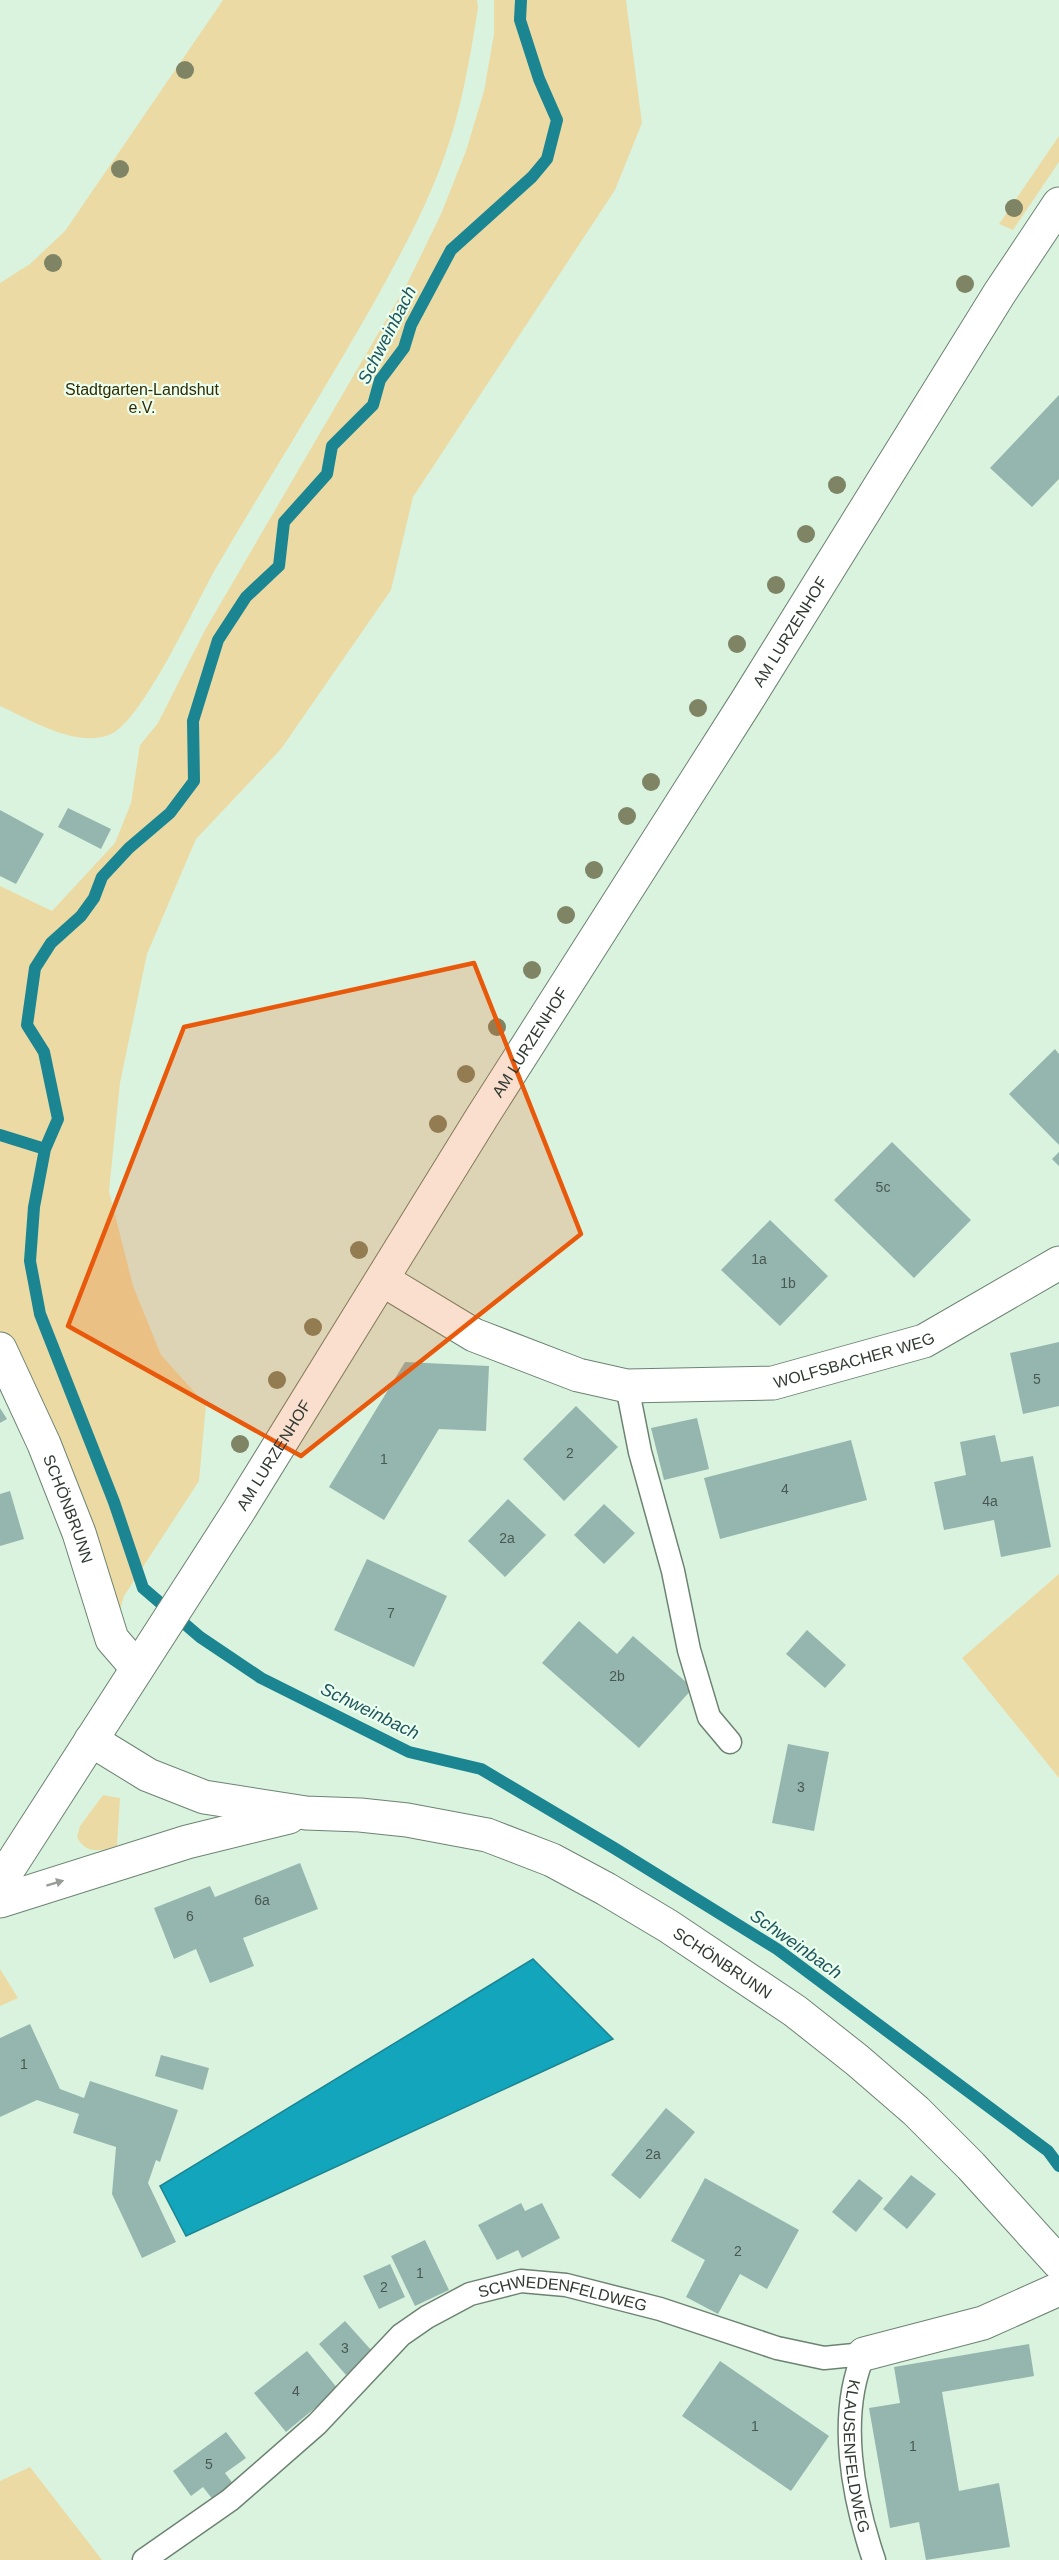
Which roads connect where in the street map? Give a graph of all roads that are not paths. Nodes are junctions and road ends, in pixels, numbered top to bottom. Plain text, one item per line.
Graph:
1 (1059, 204) edge
2 (1059, 1263) edge
3 (383, 1280) junction
4 (0, 1349) edge
5 (627, 1386) junction
6 (137, 1668) junction
7 (91, 1740) junction
8 (730, 1742) dead end
9 (306, 1812) junction
10 (0, 1882) edge
11 (0, 1901) edge
12 (1059, 2263) edge
13 (1059, 2289) edge
14 (864, 2354) junction
15 (144, 2560) edge
16 (874, 2560) edge

1 - 3 street, AM LURZENHOF
2 - 5 street, WOLFSBACHER WEG
3 - 5 street, WOLFSBACHER WEG
3 - 6 street, AM LURZENHOF
4 - 6 street, SCHÖNBRUNN
5 - 8 lane
6 - 7 street, AM LURZENHOF
7 - 9 street, SCHÖNBRUNN
7 - 10 street, AM LURZENHOF
11 -> 9 street, SCHÖNBRUNN
9 - 12 street, SCHÖNBRUNN
13 - 14 street, SCHWEDENFELDWEG
14 - 15 lane, SCHWEDENFELDWEG
14 - 16 lane, KLAUSENFELDWEG

